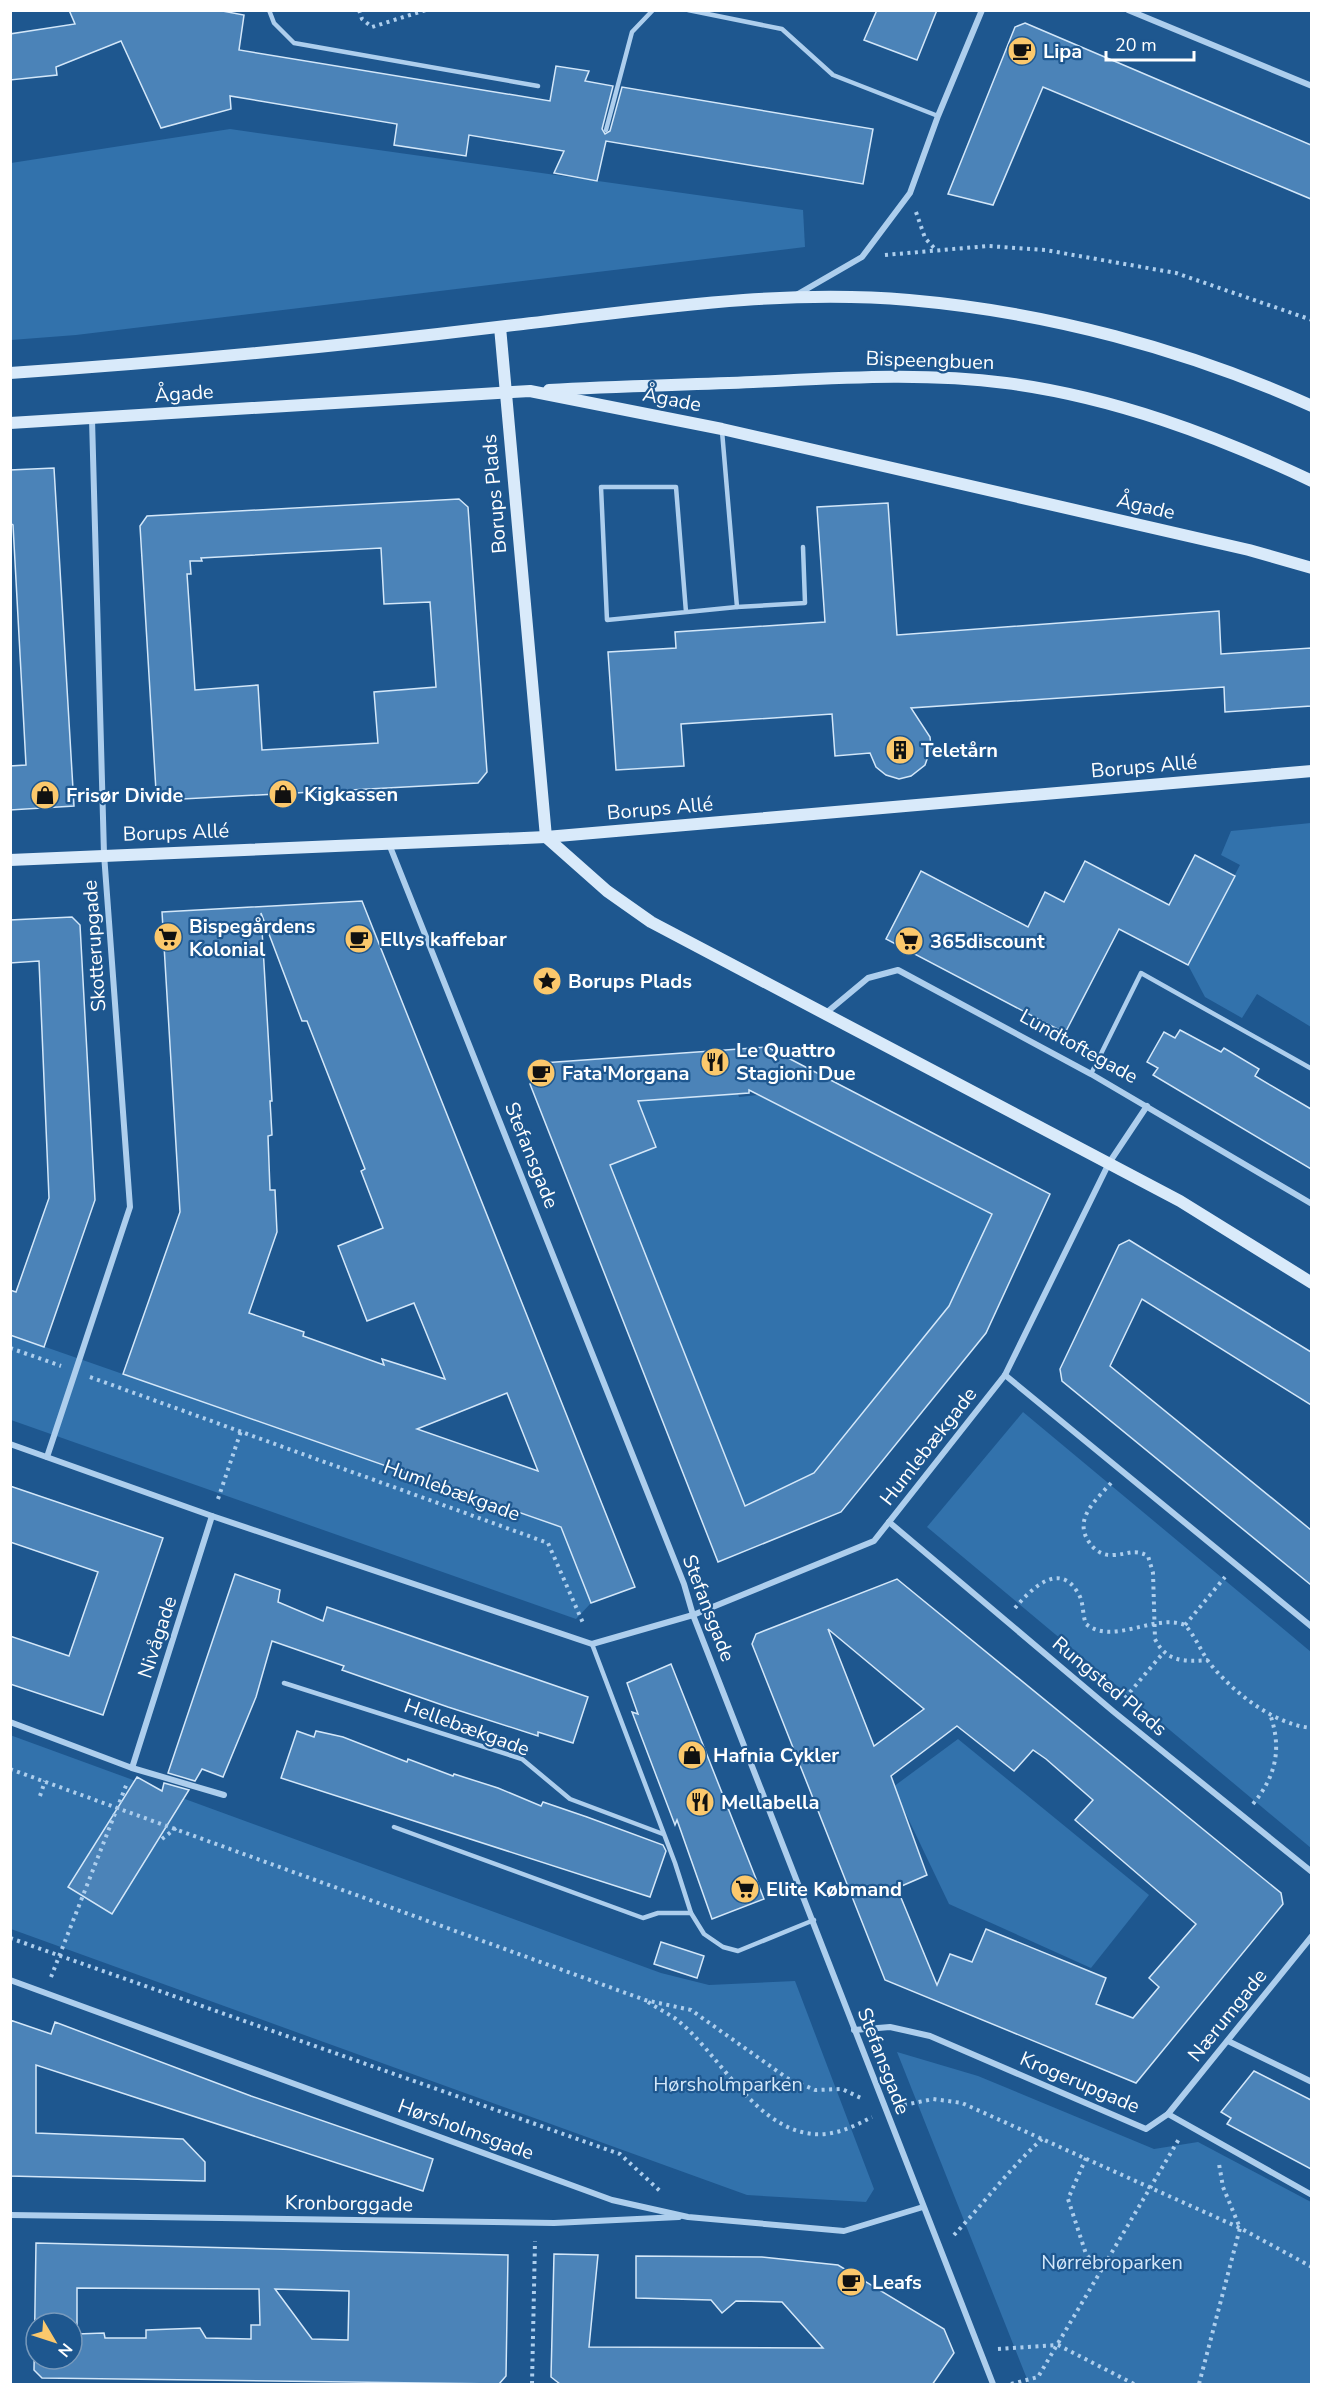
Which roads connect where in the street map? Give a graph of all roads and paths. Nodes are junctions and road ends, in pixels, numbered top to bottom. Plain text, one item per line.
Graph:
1 (269, 10) edge
2 (359, 10) edge
3 (426, 10) edge
4 (654, 10) edge
5 (688, 10) edge
6 (981, 10) edge
7 (1128, 10) edge
8 (538, 86) dead end
9 (1311, 86) edge
10 (938, 116) junction
11 (606, 130) dead end
12 (910, 193) junction
13 (937, 250) junction
14 (862, 256) junction
15 (793, 297) junction
16 (1311, 320) edge
17 (500, 327) junction
18 (10, 373) edge
19 (504, 392) junction
20 (530, 392) junction
21 (1308, 405) edge
22 (92, 419) junction
23 (10, 423) edge
24 (722, 429) junction
25 (1311, 481) edge
26 (803, 547) dead end
27 (1311, 568) edge
28 (737, 607) junction
29 (686, 612) junction
30 (1311, 771) edge
31 (546, 837) junction
32 (389, 844) junction
33 (104, 854) junction
34 (10, 860) edge
35 (826, 1013) junction
36 (1311, 1069) edge
37 (1091, 1074) junction
38 (1147, 1106) junction
39 (1109, 1163) junction
40 (1311, 1204) edge
41 (1311, 1283) edge
42 (10, 1348) edge
43 (74, 1371) junction
44 (1005, 1375) junction
45 (240, 1431) junction
46 (10, 1444) edge
47 (47, 1457) junction
48 (1122, 1471) junction
49 (212, 1516) junction
50 (889, 1522) junction
51 (1235, 1565) junction
52 (693, 1615) junction
53 (1005, 1620) junction
54 (1154, 1624) junction
55 (1185, 1626) junction
56 (1311, 1627) edge
57 (592, 1644) junction
58 (1163, 1653) junction
59 (1208, 1660) junction
60 (284, 1683) dead end
61 (1114, 1712) junction
62 (1271, 1717) junction
63 (10, 1722) edge
64 (1311, 1728) edge
65 (10, 1768) edge
66 (132, 1768) junction
67 (45, 1781) junction
68 (40, 1796) dead end
69 (224, 1796) dead end
70 (118, 1807) junction
71 (1243, 1817) junction
72 (394, 1827) dead end
73 (176, 1828) junction
74 (663, 1834) junction
75 (162, 1839) dead end
76 (1311, 1872) edge
77 (691, 1913) junction
78 (814, 1920) junction
79 (1311, 1936) edge
80 (10, 1938) edge
81 (58, 1956) junction
82 (10, 1980) edge
83 (46, 1993) junction
84 (645, 2000) junction
85 (854, 2030) junction
86 (1228, 2041) junction
87 (1311, 2082) edge
88 (885, 2110) junction
89 (1168, 2115) junction
90 (1187, 2126) junction
91 (1042, 2139) junction
92 (1216, 2143) junction
93 (1086, 2158) junction
94 (1151, 2188) junction
95 (1311, 2195) edge
96 (923, 2206) junction
97 (10, 2215) edge
98 (688, 2217) junction
99 (535, 2222) junction
100 (1240, 2228) junction
101 (940, 2250) junction
102 (1311, 2267) edge
103 (1102, 2273) junction
104 (1058, 2345) junction
105 (980, 2350) junction
106 (532, 2385) edge
107 (993, 2385) edge
108 (1010, 2385) edge
109 (1134, 2385) edge
110 (1199, 2385) edge

1 - 8 lane
2 - 3 path
4 - 11 lane
5 - 10 lane
6 - 10 street
7 - 9 street
10 - 12 street
12 - 13 path
12 - 14 street
13 - 14 path
13 - 16 path
14 - 15 street
15 - 17 street, Ågade
15 - 21 street, Ågade
17 - 18 street, Ågade
17 - 19 street, Borups Plads
19 - 20 street, Ågade
19 - 22 street, Ågade
19 - 31 street, Borups Plads
20 - 24 street, Ågade
20 - 25 street, Bispeengbuen
22 - 23 street, Ågade
22 - 33 street, Skotterupgade
24 - 27 street, Ågade
24 - 28 lane
26 - 28 lane
28 - 29 lane
29 - 29 lane
30 - 31 street, Borups Allé
31 - 32 street, Borups Allé
31 - 35 street
32 - 33 street, Borups Allé
32 - 52 street, Stefansgade
33 - 34 street, Borups Allé
33 - 43 street, Skotterupgade
35 - 37 street, Lundtoftegade
35 - 39 street
36 - 37 lane
37 - 38 street, Lundtoftegade
38 - 39 street, Humlebækgade
38 - 40 street, Lundtoftegade
39 - 41 street
39 - 44 street, Humlebækgade
42 - 43 path, Humlebækgade
43 - 45 path, Humlebækgade
43 - 47 street, Skotterupgade
44 - 48 street
44 - 50 street, Humlebækgade
45 - 49 path
45 - 57 path, Humlebækgade
46 - 47 street
47 - 49 street
48 - 51 street
48 - 54 path
49 - 57 street
49 - 66 street, Nivågade
50 - 52 street, Humlebækgade
50 - 53 street, Rungsted Plads
51 - 55 path
51 - 56 street
52 - 57 street, Humlebækgade
52 - 78 street, Stefansgade
53 - 54 path
53 - 61 street, Rungsted Plads
54 - 55 path
54 - 58 path
55 - 59 path
57 - 74 lane
58 - 59 path
58 - 61 path
59 - 62 path
60 - 74 lane, Hellebækgade
61 - 71 street, Rungsted Plads
62 - 64 path
62 - 71 path
63 - 66 street
65 - 67 path
66 - 69 street
67 - 68 path
67 - 70 path
70 - 73 path
70 - 81 path
71 - 76 street, Rungsted Plads
72 - 77 lane
73 - 75 path
73 - 84 path
74 - 77 lane
77 - 78 lane
78 - 85 street, Stefansgade
79 - 86 street, Nærumgade
80 - 81 path
81 - 83 path
81 - 98 path
82 - 83 street, Hørsholmsgade
83 - 98 street, Hørsholmsgade
84 - 88 path
84 - 88 path
85 - 88 street, Stefansgade
85 - 89 street, Krogerupgade
86 - 87 street
86 - 89 street, Nærumgade
88 - 91 path
88 - 96 street, Stefansgade
89 - 90 street
90 - 92 street
90 - 94 path
91 - 93 path
91 - 101 path
92 - 95 street
92 - 100 path
93 - 94 path
93 - 103 path
94 - 100 path
94 - 103 path
96 - 98 street, Hørsholmsgade
96 - 101 street, Stefansgade
97 - 99 street, Kronborggade
98 - 99 street, Kronborggade
99 - 106 path
100 - 102 path
100 - 110 path
101 - 105 street, Stefansgade
103 - 104 path
104 - 105 path
104 - 108 path
104 - 109 path
105 - 107 street, Stefansgade

